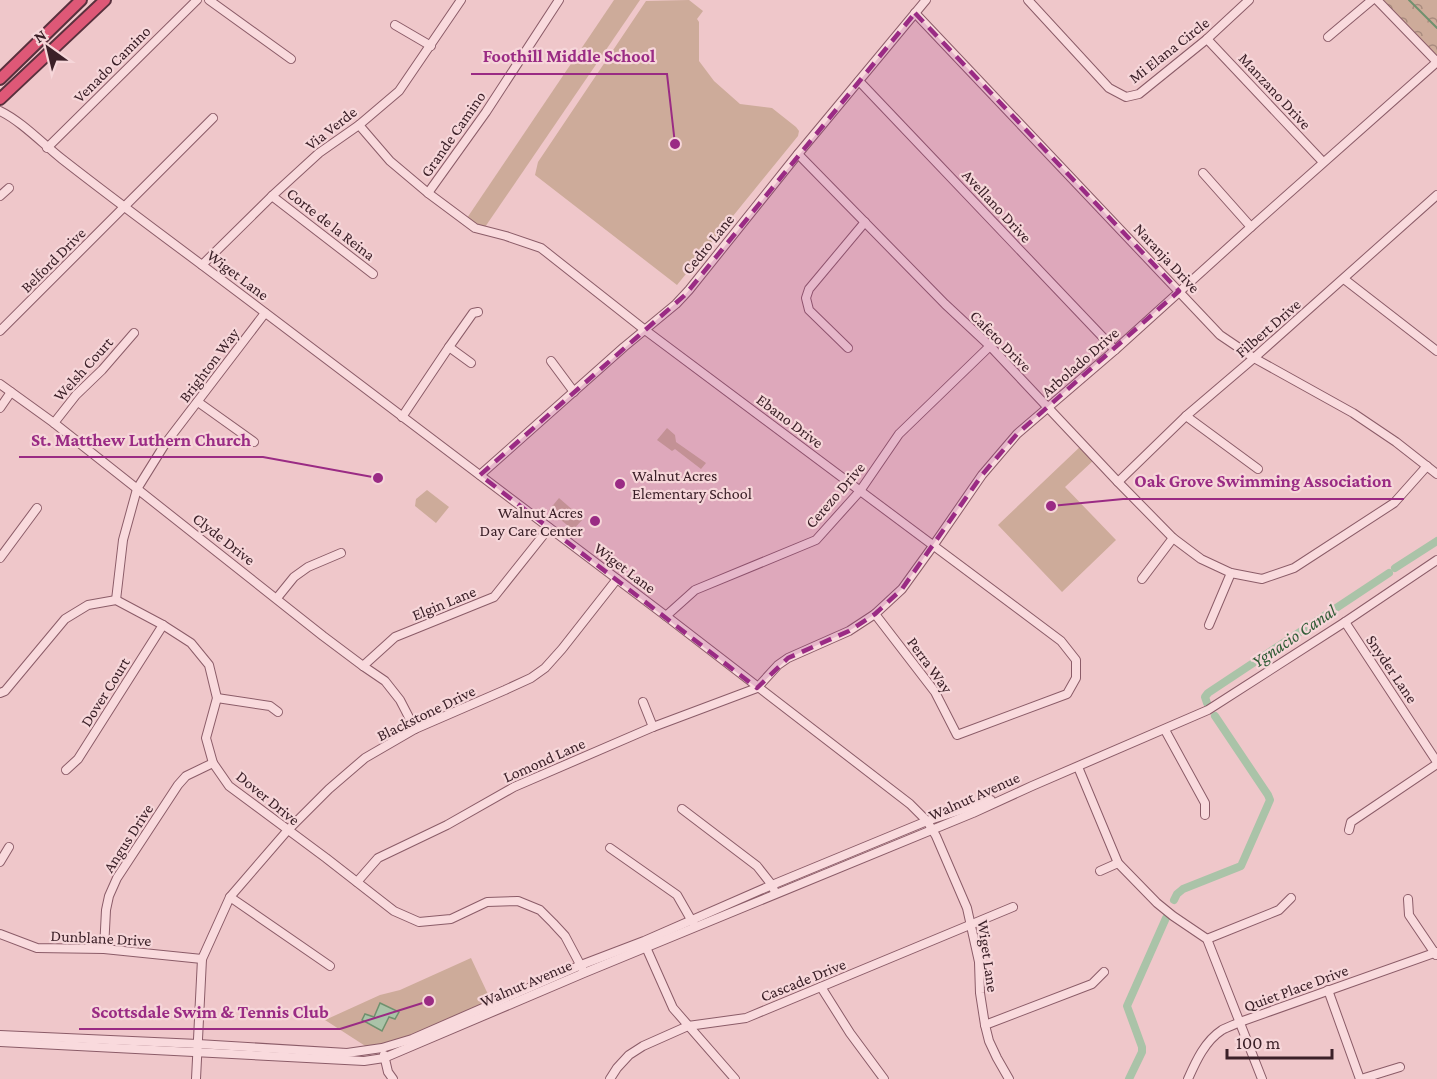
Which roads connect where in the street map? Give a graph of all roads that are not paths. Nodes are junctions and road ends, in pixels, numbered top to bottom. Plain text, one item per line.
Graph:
1 (81, 0) edge
2 (105, 0) edge
3 (197, 0) edge
4 (208, 0) edge
5 (461, 0) edge
6 (559, 0) edge
7 (926, 0) edge
8 (1028, 0) edge
9 (1250, 0) edge
10 (1372, 0) edge
11 (1377, 0) edge
12 (915, 13) junction
13 (395, 25) dead end
14 (1328, 37) dead end
15 (1207, 39) junction
16 (431, 46) junction
17 (291, 59) dead end
18 (1437, 62) edge
19 (0, 79) edge
20 (860, 81) junction
21 (0, 99) edge
22 (0, 111) edge
23 (213, 118) dead end
24 (359, 125) junction
25 (47, 148) junction
26 (798, 154) junction
27 (1323, 162) junction
28 (1203, 172) dead end
29 (9, 188) dead end
30 (428, 193) junction
31 (1437, 195) edge
32 (0, 196) edge
33 (272, 196) junction
34 (124, 208) junction
35 (865, 222) junction
36 (1251, 227) junction
37 (202, 265) junction
38 (373, 273) dead end
39 (1344, 279) junction
40 (1179, 291) junction
41 (478, 312) dead end
42 (265, 313) junction
43 (645, 330) junction
44 (0, 331) edge
45 (134, 333) dead end
46 (990, 346) junction
47 (449, 347) junction
48 (848, 348) dead end
49 (1115, 350) junction
50 (1437, 351) edge
51 (1254, 358) junction
52 (551, 362) dead end
53 (471, 363) dead end
54 (0, 384) edge
55 (10, 392) junction
56 (574, 392) junction
57 (198, 402) junction
58 (0, 408) edge
59 (1048, 408) junction
60 (1186, 416) junction
61 (402, 417) junction
62 (54, 423) junction
63 (254, 442) dead end
64 (1427, 466) junction
65 (1258, 469) dead end
66 (1437, 474) edge
67 (480, 475) junction
68 (1118, 482) junction
69 (137, 489) junction
70 (861, 491) junction
71 (37, 508) dead end
72 (549, 528) junction
73 (1173, 538) junction
74 (933, 546) junction
75 (341, 553) dead end
76 (0, 558) edge
77 (1437, 560) edge
78 (1232, 573) junction
79 (617, 579) junction
80 (1142, 579) dead end
81 (277, 598) junction
82 (116, 600) junction
83 (875, 614) junction
84 (666, 616) junction
85 (1344, 622) junction
86 (163, 625) junction
87 (1209, 625) dead end
88 (363, 666) junction
89 (757, 688) junction
90 (0, 693) edge
91 (217, 698) junction
92 (644, 702) dead end
93 (278, 712) dead end
94 (653, 727) junction
95 (415, 729) junction
96 (1165, 730) junction
97 (957, 735) joint
98 (213, 763) junction
99 (1437, 763) edge
100 (1078, 766) junction
101 (66, 770) dead end
102 (1032, 786) junction
103 (682, 809) dead end
104 (1205, 815) dead end
105 (927, 821) junction
106 (932, 830) junction
107 (1349, 830) dead end
108 (287, 831) junction
109 (9, 847) dead end
110 (610, 848) dead end
111 (0, 862) edge
112 (1118, 863) junction
113 (1100, 871) dead end
114 (357, 882) junction
115 (772, 885) junction
116 (775, 894) junction
117 (230, 897) junction
118 (1291, 898) dead end
119 (1408, 899) dead end
120 (1013, 907) dead end
121 (693, 924) junction
122 (972, 924) junction
123 (0, 933) edge
124 (1207, 939) junction
125 (645, 945) junction
126 (104, 949) junction
127 (1436, 954) edge
128 (202, 959) junction
129 (330, 966) dead end
130 (583, 969) junction
131 (1104, 972) dead end
132 (821, 987) junction
133 (1328, 990) junction
134 (1240, 1022) junction
135 (985, 1025) junction
136 (688, 1026) junction
137 (0, 1035) edge
138 (0, 1042) edge
139 (198, 1048) junction
140 (382, 1048) junction
141 (384, 1058) junction
142 (1400, 1066) dead end
143 (196, 1079) edge
144 (393, 1079) edge
145 (610, 1079) edge
146 (735, 1079) edge
147 (884, 1079) edge
148 (1009, 1079) edge
149 (1188, 1079) edge
150 (1263, 1079) edge
151 (1360, 1079) edge

1 - 19 highway
2 - 21 highway
3 - 25 street, Venado Camino
4 - 17 street
5 - 16 street, Via Verde
6 - 30 street, Grande Camino
7 - 12 street, Cedro Lane
8 - 15 street, Mi Elana Circle
9 - 15 street, Mi Elana Circle
10 - 14 street
11 - 18 street
12 - 20 street, Cedro Lane
12 - 40 street, Naranja Drive
13 - 16 street
15 - 27 street, Manzano Drive
16 - 24 street, Via Verde
18 - 27 street, Arbolado Drive
20 - 26 street, Cedro Lane
20 - 49 street, Avellano Drive
22 - 25 street, Wiget Lane
23 - 34 street, Belford Drive
24 - 30 street, Ebano Drive
24 - 33 street, Via Verde
25 - 34 street, Wiget Lane
26 - 35 street, Cafeto Drive
26 - 43 street, Cedro Lane
27 - 36 street, Arbolado Drive
28 - 36 street
29 - 32 street
30 - 43 street, Ebano Drive
31 - 39 street, Filbert Drive
33 - 37 street, Via Verde
33 - 38 street, Corte de la Reina
34 - 37 street, Wiget Lane
34 - 44 street, Belford Drive
35 - 46 street, Cafeto Drive
35 - 48 street
36 - 40 street, Arbolado Drive
37 - 42 street, Wiget Lane
39 - 50 street
39 - 51 street, Filbert Drive
40 - 49 street, Arbolado Drive
40 - 51 street, Naranja Drive
41 - 47 street
42 - 57 street, Brighton Way
42 - 61 street, Wiget Lane
43 - 56 street, Cedro Lane
43 - 70 street, Ebano Drive
45 - 62 street, Welsh Court
46 - 59 street, Cafeto Drive
46 - 70 street, Cerezo Drive
47 - 53 street
47 - 61 street
49 - 59 street, Arbolado Drive
51 - 60 street, Filbert Drive
51 - 64 street, Naranja Drive
52 - 56 street
54 - 55 street, Clyde Drive
55 - 58 street
55 - 62 street, Clyde Drive
56 - 67 street, Cedro Lane
57 - 63 street
57 - 69 street, Brighton Way
59 - 68 street, Cafeto Drive
59 - 74 street, Arbolado Drive
60 - 65 street
60 - 68 street, Filbert Drive
61 - 67 street, Wiget Lane
62 - 69 street, Clyde Drive
64 - 66 street, Naranja Drive
64 - 78 street, Cafeto Drive
67 - 72 street, Wiget Lane
68 - 73 street, Cafeto Drive
69 - 81 street, Clyde Drive
69 - 82 street, Brighton Way
70 - 74 street, Ebano Drive
70 - 84 street, Cerezo Drive
71 - 76 street
72 - 79 street, Wiget Lane
72 - 88 street, Elgin Lane
73 - 78 street, Cafeto Drive
73 - 80 street
74 - 83 street, Arbolado Drive
74 - 97 street, Ebano Drive
75 - 81 street
77 - 85 street, Walnut Avenue
78 - 87 street
79 - 84 street, Wiget Lane
79 - 95 street, Blackstone Drive
81 - 88 street, Clyde Drive
82 - 86 street, Dover Drive
82 - 90 street
83 - 89 street, Arbolado Drive
83 - 97 street, Perra Way
84 - 89 street, Wiget Lane
85 - 96 street, Walnut Avenue
85 - 99 street, Snyder Lane
86 - 91 street, Dover Drive
86 - 101 street, Dover Court
88 - 95 street, Clyde Drive
89 - 94 street, Lomond Lane
89 - 105 street, Wiget Lane
91 - 93 street
91 - 98 street, Dover Drive
92 - 94 street
94 - 114 street, Lomond Lane
95 - 108 street, Blackstone Drive
96 - 100 street, Walnut Avenue
96 - 104 street
98 - 108 street, Dover Drive
98 - 126 street, Angus Drive
99 - 107 street
100 - 102 street, Walnut Avenue
100 - 112 street
102 - 105 street, Walnut Avenue
102 - 106 street, Walnut Avenue
103 - 115 street
105 - 106 street, Wiget Lane
105 - 115 street, Walnut Avenue
106 - 116 street, Walnut Avenue
106 - 122 street, Wiget Lane
108 - 114 street, Dover Drive
108 - 117 street, Blackstone Drive
109 - 111 street
110 - 121 street
112 - 113 street
112 - 124 street
114 - 130 street, Dover Drive
115 - 116 street
115 - 121 street, Walnut Avenue
116 - 121 street, Walnut Avenue
117 - 128 street, Blackstone Drive
117 - 129 street
118 - 124 street
119 - 127 street
120 - 122 street, Cascade Drive
121 - 125 street, Walnut Avenue
122 - 132 street, Cascade Drive
122 - 135 street, Wiget Lane
123 - 126 street, Dunblane Drive
124 - 134 street
125 - 130 street, Walnut Avenue
125 - 136 street
126 - 128 street, Dunblane Drive
127 - 133 street, Quiet Place Drive
128 - 139 street, Blackstone Drive
130 - 140 street, Walnut Avenue
130 - 141 street, Walnut Avenue
131 - 135 street
132 - 136 street, Cascade Drive
132 - 147 street
133 - 134 street, Quiet Place Drive
133 - 151 street
134 - 149 street, Quiet Place Drive
134 - 150 street
135 - 148 street, Wiget Lane
136 - 145 street, Cascade Drive
136 - 146 street
137 - 139 street, Walnut Avenue
138 - 139 street, Walnut Avenue
139 - 140 street, Walnut Avenue
139 - 141 street, Walnut Avenue
139 - 143 street, Blackstone Drive
140 - 141 street
141 - 144 street
142 - 151 street

